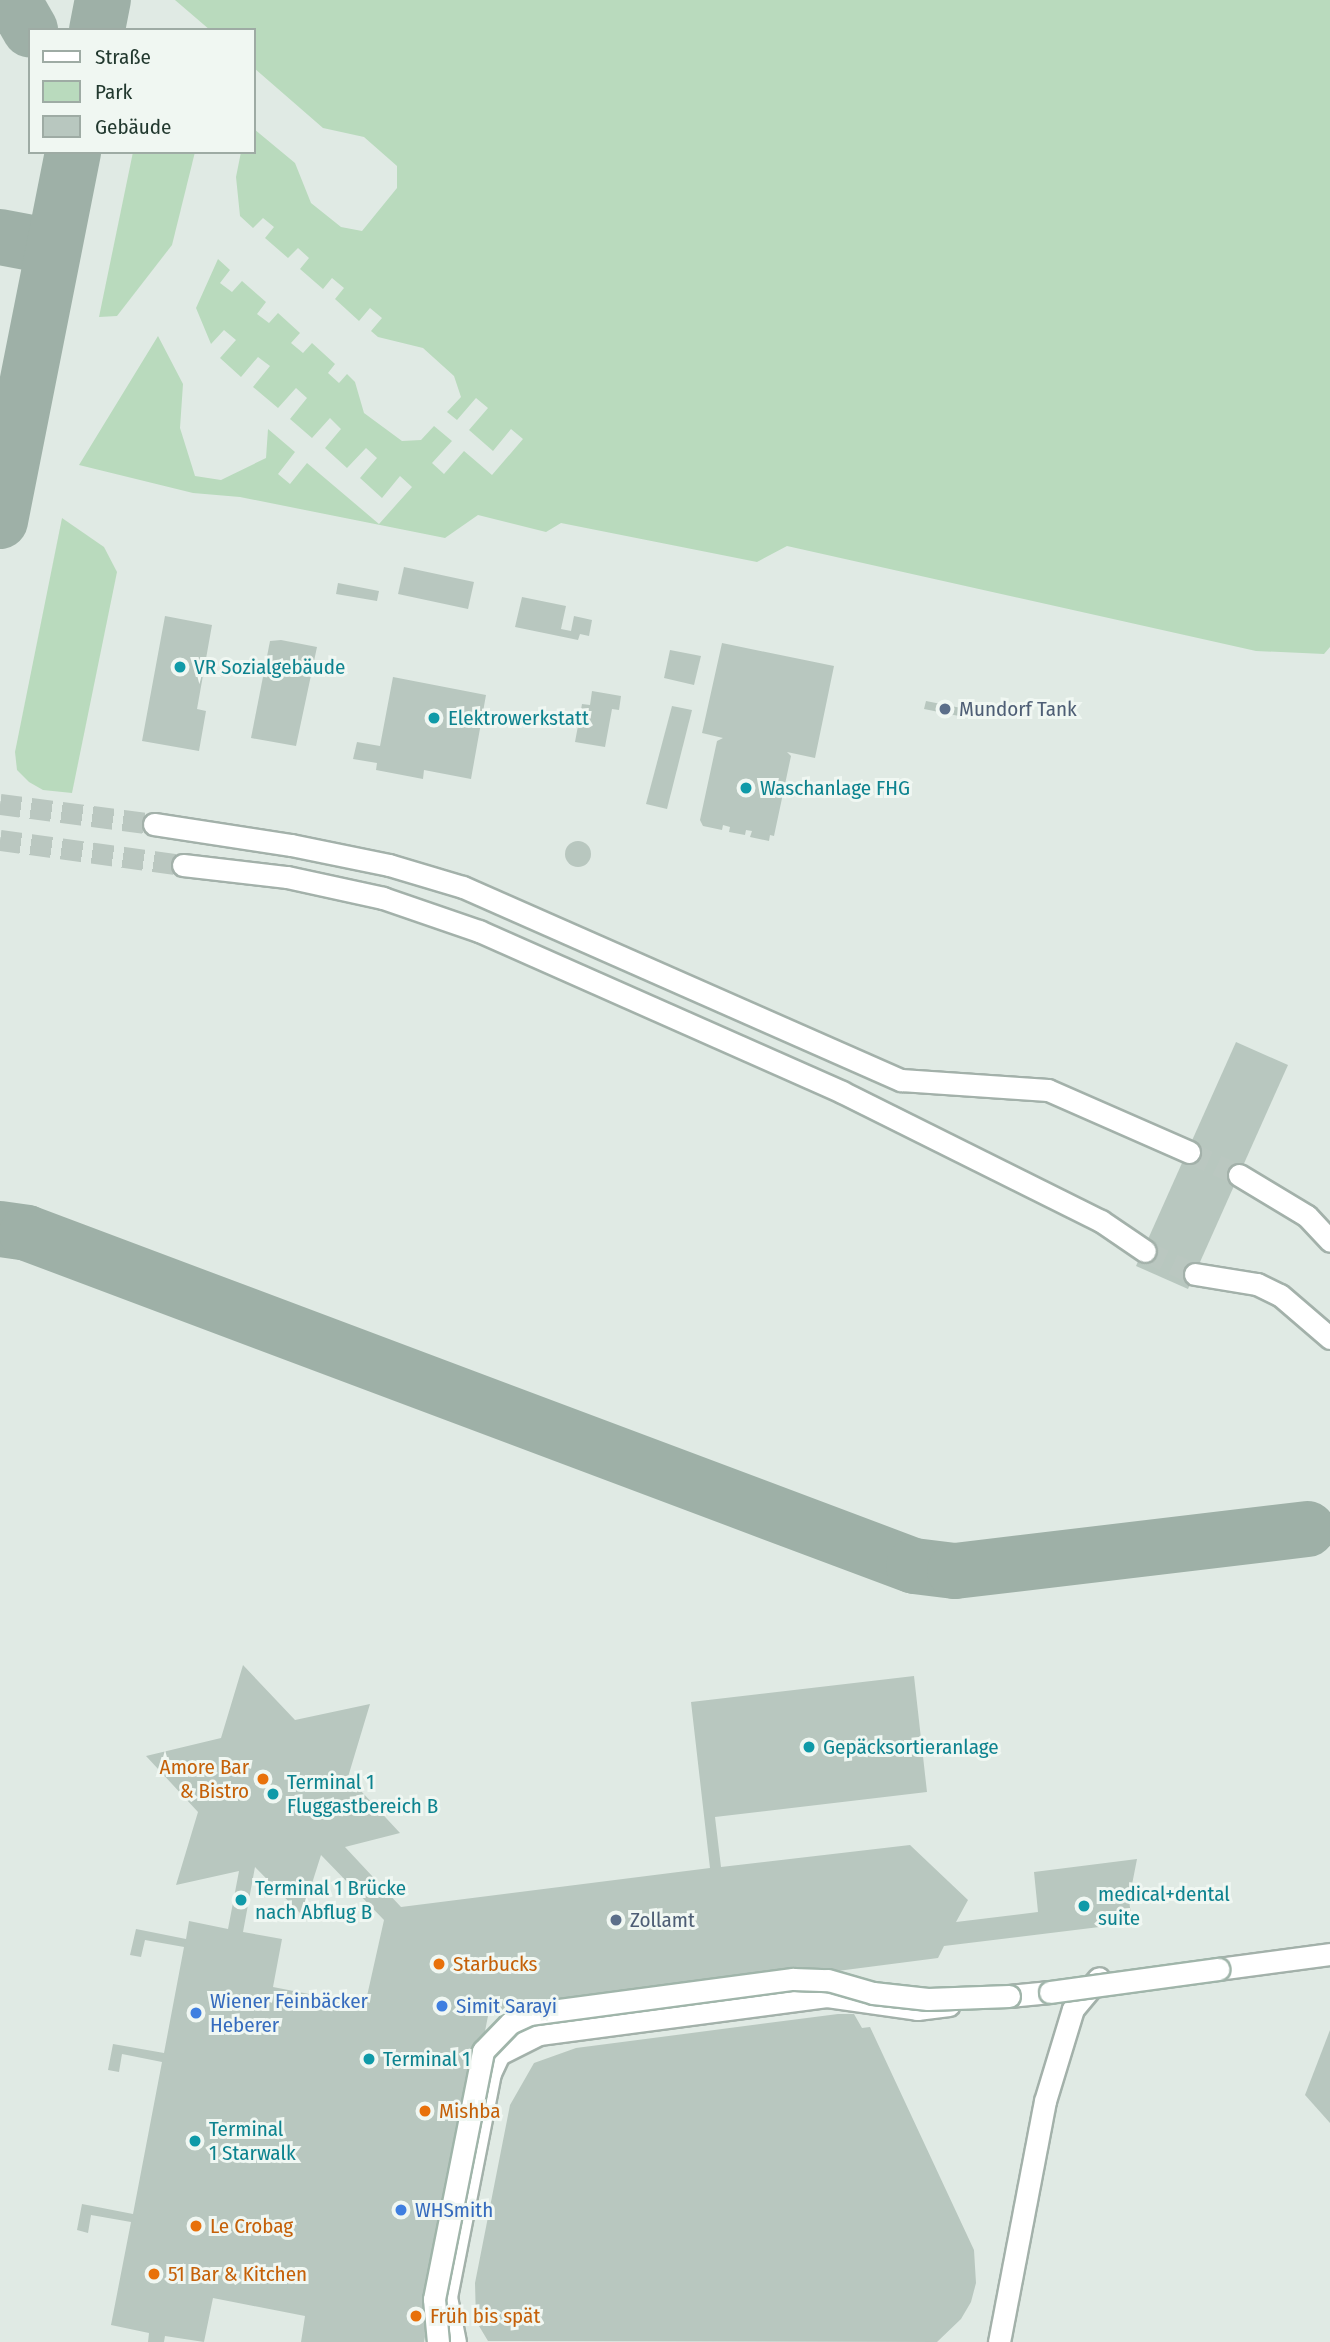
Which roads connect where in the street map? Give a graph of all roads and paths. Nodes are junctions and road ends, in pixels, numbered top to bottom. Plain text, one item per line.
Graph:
1 (154, 824) tunnel mouth
2 (183, 865) tunnel mouth
3 (1189, 1152) tunnel mouth
4 (1239, 1175) tunnel mouth
5 (1330, 1241) edge
6 (1145, 1251) tunnel mouth
7 (1195, 1274) tunnel mouth
8 (1330, 1338) edge
9 (1330, 1947) edge
10 (1330, 1954) edge
11 (1103, 1974) junction
12 (538, 2034) junction
13 (438, 2342) edge
14 (455, 2342) edge
15 (466, 2342) edge
16 (999, 2342) edge

1 - 3 street
2 - 6 street
4 - 5 street
7 - 8 street
9 - 11 street
10 - 13 street, bridge
11 - 12 street
11 - 16 street
12 - 14 street
12 - 15 street

